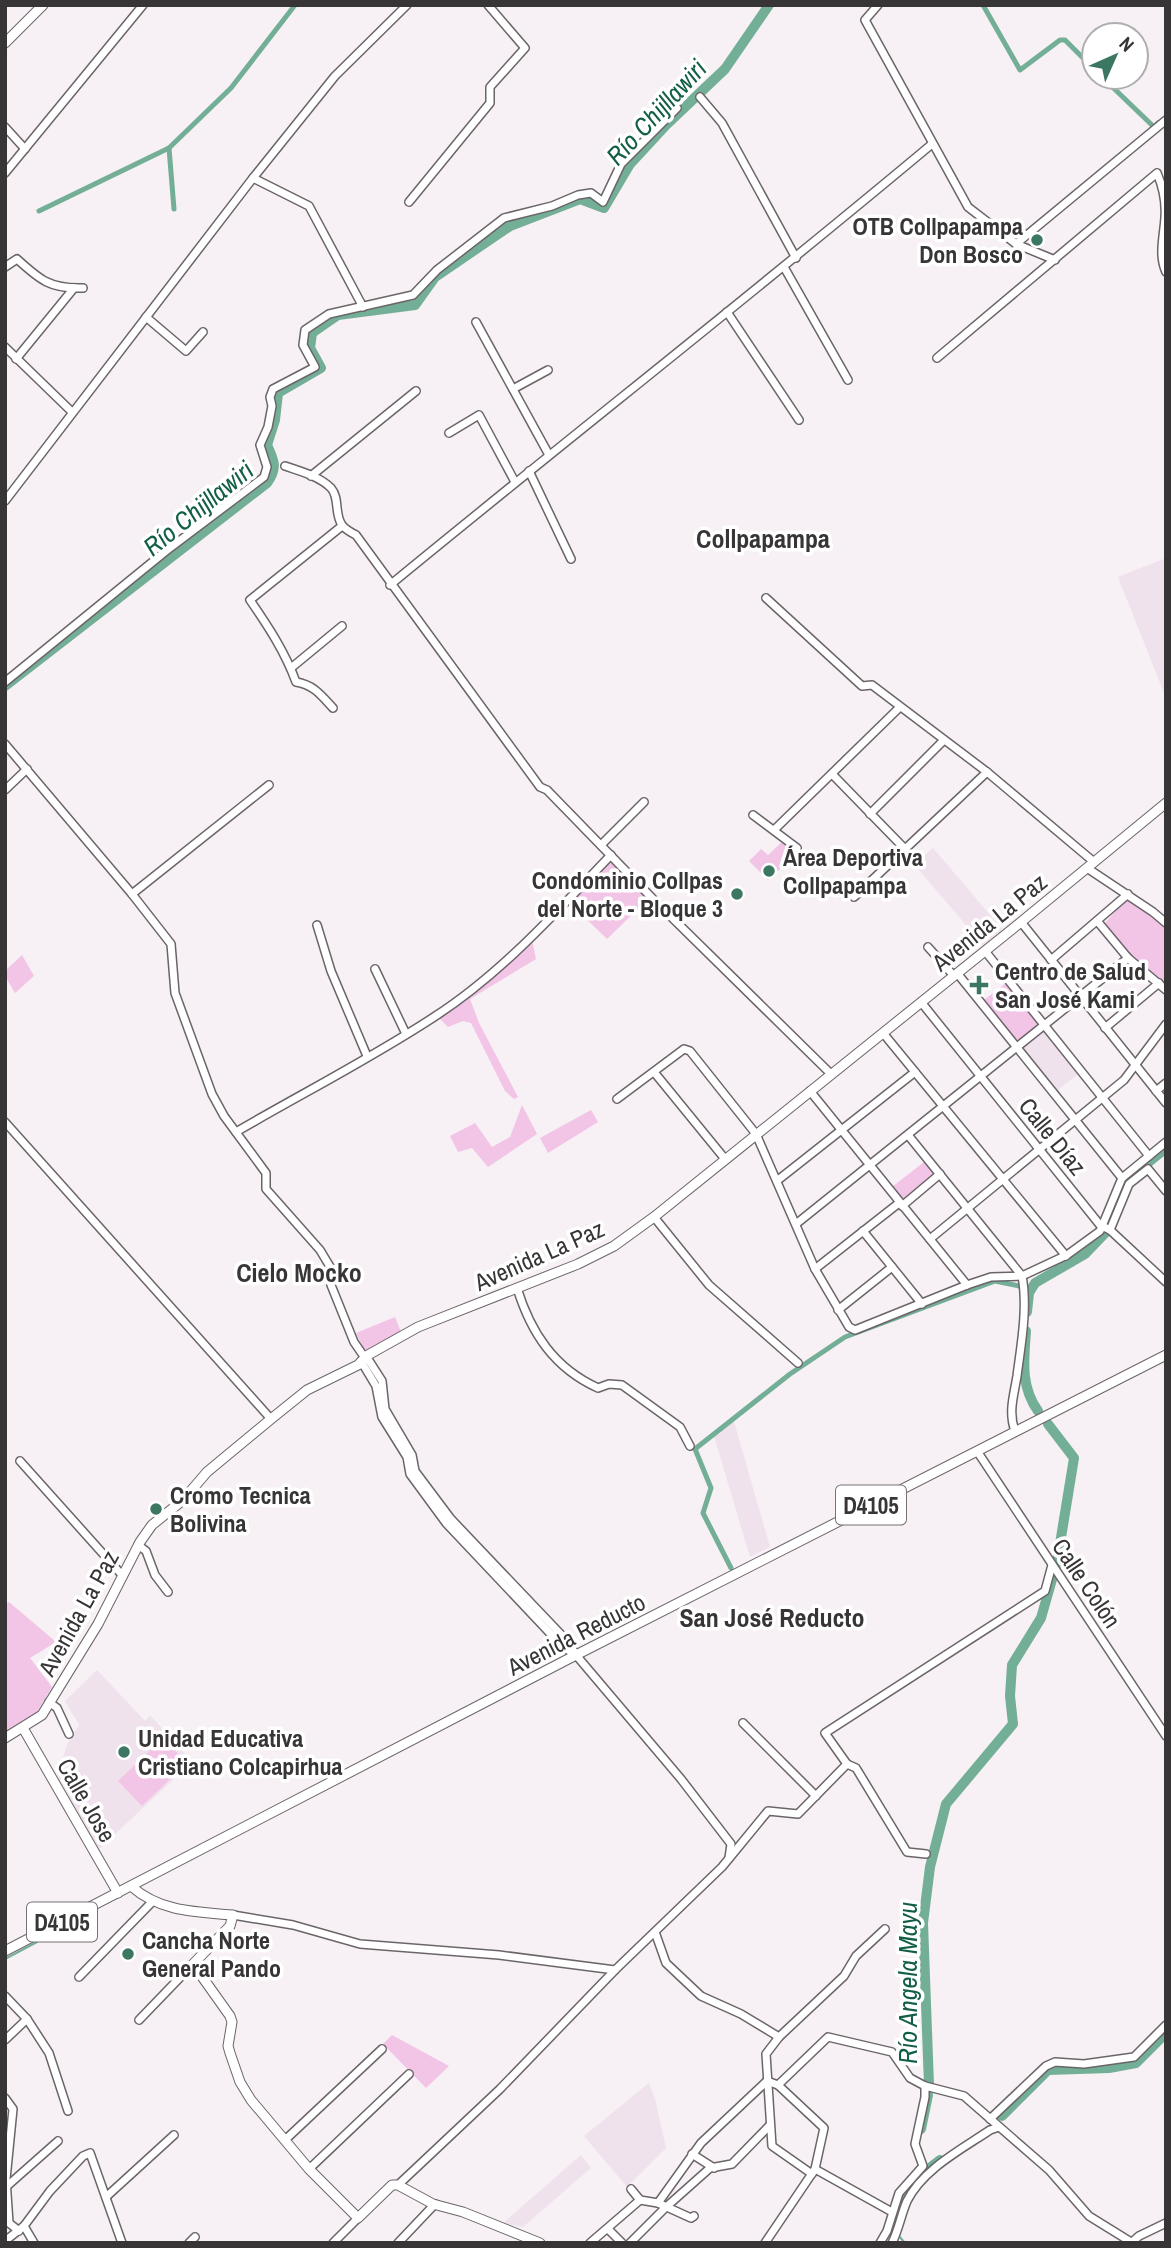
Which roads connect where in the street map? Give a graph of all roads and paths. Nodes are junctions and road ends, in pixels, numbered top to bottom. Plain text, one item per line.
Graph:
1 (43, 5) edge
2 (143, 5) edge
3 (407, 5) edge
4 (488, 5) edge
5 (865, 5) edge
6 (878, 5) edge
7 (871, 12) junction
8 (5, 43) edge
9 (700, 96) dead end
10 (677, 108) dead end
11 (1166, 120) edge
12 (5, 127) edge
13 (932, 144) junction
14 (24, 149) junction
15 (5, 173) edge
16 (253, 178) junction
17 (409, 202) dead end
18 (1166, 214) edge
19 (1016, 244) junction
20 (796, 258) junction
21 (1055, 260) junction
22 (1163, 260) edge
23 (5, 267) edge
24 (784, 267) junction
25 (1166, 272) edge
26 (74, 288) junction
27 (83, 288) dead end
28 (363, 307) junction
29 (727, 312) junction
30 (146, 317) junction
31 (476, 322) dead end
32 (204, 332) dead end
33 (5, 347) edge
34 (937, 358) dead end
35 (16, 359) junction
36 (548, 370) dead end
37 (848, 380) dead end
38 (513, 389) junction
39 (416, 391) dead end
40 (72, 412) junction
41 (799, 420) dead end
42 (449, 433) dead end
43 (549, 454) junction
44 (285, 466) dead end
45 (529, 471) junction
46 (311, 476) junction
47 (515, 482) junction
48 (5, 501) edge
49 (342, 526) junction
50 (571, 559) dead end
51 (390, 585) junction
52 (766, 598) dead end
53 (342, 626) dead end
54 (291, 668) junction
55 (5, 682) edge
56 (900, 707) junction
57 (333, 708) dead end
58 (943, 741) junction
59 (5, 744) edge
60 (27, 769) junction
61 (988, 772) junction
62 (832, 775) junction
63 (269, 785) dead end
64 (5, 790) edge
65 (644, 802) dead end
66 (1166, 803) edge
67 (870, 814) junction
68 (753, 815) dead end
69 (774, 830) junction
70 (601, 845) junction
71 (797, 848) dead end
72 (904, 848) junction
73 (611, 855) junction
74 (1090, 865) junction
75 (132, 894) junction
76 (1128, 894) junction
77 (854, 897) dead end
78 (1021, 922) junction
79 (1098, 922) junction
80 (1166, 923) edge
81 (317, 925) dead end
82 (928, 947) dead end
83 (985, 951) junction
84 (1128, 958) junction
85 (1051, 960) junction
86 (375, 969) dead end
87 (956, 974) junction
88 (1159, 983) junction
89 (1166, 990) edge
90 (1080, 996) junction
91 (921, 1002) junction
92 (1044, 1024) junction
93 (1166, 1024) edge
94 (1105, 1028) junction
95 (883, 1033) junction
96 (406, 1034) junction
97 (1016, 1046) junction
98 (367, 1056) junction
99 (1135, 1065) junction
100 (654, 1072) junction
101 (915, 1072) junction
102 (831, 1074) junction
103 (980, 1076) junction
104 (1166, 1083) edge
105 (810, 1091) junction
106 (1156, 1091) junction
107 (1103, 1098) junction
108 (617, 1099) dead end
109 (1166, 1103) edge
110 (943, 1107) junction
111 (1075, 1120) junction
112 (5, 1122) edge
113 (841, 1129) junction
114 (236, 1132) junction
115 (756, 1135) junction
116 (908, 1135) junction
117 (1166, 1142) edge
118 (1040, 1150) junction
119 (1149, 1156) junction
120 (725, 1159) junction
121 (870, 1166) junction
122 (940, 1174) junction
123 (1122, 1178) junction
124 (1003, 1179) junction
125 (778, 1180) junction
126 (1166, 1191) edge
127 (901, 1204) junction
128 (967, 1208) junction
129 (654, 1217) junction
130 (796, 1224) junction
131 (1107, 1228) junction
132 (863, 1231) junction
133 (930, 1239) junction
134 (1066, 1256) junction
135 (892, 1267) junction
136 (815, 1269) junction
137 (1022, 1276) junction
138 (1166, 1282) edge
139 (967, 1285) junction
140 (517, 1288) junction
141 (922, 1304) junction
142 (838, 1310) junction
143 (1166, 1355) edge
144 (364, 1358) junction
145 (797, 1363) dead end
146 (271, 1419) junction
147 (1015, 1431) junction
148 (690, 1446) dead end
149 (977, 1451) junction
150 (20, 1461) dead end
151 (138, 1545) junction
152 (1052, 1565) junction
153 (122, 1576) junction
154 (167, 1592) dead end
155 (576, 1655) junction
156 (49, 1702) junction
157 (743, 1723) dead end
158 (23, 1728) junction
159 (69, 1734) dead end
160 (1166, 1736) edge
161 (5, 1738) edge
162 (847, 1764) junction
163 (816, 1796) junction
164 (926, 1854) dead end
165 (729, 1859) junction
166 (131, 1886) junction
167 (118, 1893) junction
168 (152, 1902) junction
169 (233, 1915) junction
170 (885, 1929) dead end
171 (655, 1932) junction
172 (5, 1951) edge
173 (193, 1964) junction
174 (615, 1970) junction
175 (79, 1977) dead end
176 (5, 1996) edge
177 (27, 2019) junction
178 (139, 2020) dead end
179 (1166, 2025) edge
180 (779, 2037) junction
181 (5, 2040) edge
182 (382, 2049) dead end
183 (409, 2074) dead end
184 (767, 2081) junction
185 (778, 2085) junction
186 (925, 2086) junction
187 (5, 2098) edge
188 (68, 2111) dead end
189 (990, 2119) junction
190 (770, 2125) junction
191 (999, 2127) junction
192 (174, 2135) dead end
193 (285, 2140) junction
194 (58, 2141) dead end
195 (692, 2154) junction
196 (714, 2168) junction
197 (309, 2169) junction
198 (813, 2171) junction
199 (398, 2185) junction
200 (6, 2188) edge
201 (631, 2189) dead end
202 (106, 2197) junction
203 (640, 2200) junction
204 (435, 2204) junction
205 (662, 2205) junction
206 (892, 2212) junction
207 (694, 2216) dead end
208 (358, 2218) junction
209 (1166, 2222) edge
210 (9, 2223) junction
211 (22, 2228) junction
212 (608, 2229) junction
213 (5, 2232) edge
214 (195, 2236) dead end
215 (524, 2240) edge
216 (5, 2241) edge
217 (34, 2243) edge
218 (122, 2243) edge
219 (189, 2243) edge
220 (333, 2243) edge
221 (398, 2243) edge
222 (540, 2243) edge
223 (590, 2243) edge
224 (622, 2243) edge
225 (631, 2243) edge
226 (765, 2243) edge
227 (880, 2243) edge
228 (892, 2243) edge
229 (1131, 2243) edge

1 - 8 main road
2 - 14 street
3 - 16 street
4 - 17 street
5 - 7 street
6 - 7 street
7 - 13 street
9 - 20 street
10 - 28 street
11 - 19 street
12 - 14 street
13 - 19 street
13 - 20 street
14 - 15 street
16 - 28 street
16 - 30 street
18 - 21 street
18 - 22 street
19 - 21 street
20 - 24 street
21 - 34 street
22 - 25 street
23 - 26 street
24 - 29 street
24 - 37 street
26 - 27 street
26 - 35 street
28 - 55 street
29 - 41 street
29 - 43 street
30 - 32 street
30 - 40 street
31 - 38 street
33 - 35 street
35 - 40 street
36 - 38 street
38 - 43 street
39 - 46 street
40 - 48 street
42 - 47 street
43 - 45 street
44 - 46 street
45 - 47 street
45 - 50 street
46 - 49 street
47 - 51 street
49 - 51 street
49 - 54 street
51 - 70 street
52 - 56 street
53 - 54 street
54 - 57 street
56 - 58 street
56 - 62 street
58 - 61 street
58 - 67 street
59 - 60 street
60 - 64 street
60 - 75 street
61 - 72 street
61 - 74 street
62 - 67 street
62 - 69 street
63 - 75 street
65 - 70 street
66 - 74 main road, Avenida La Paz
67 - 72 street
68 - 69 street
69 - 71 street
70 - 73 street
72 - 77 street
73 - 96 street
73 - 102 street
74 - 76 street
74 - 78 main road, Avenida La Paz
75 - 114 street
76 - 79 street
76 - 80 street
78 - 83 main road, Avenida La Paz
78 - 85 street
79 - 84 street
79 - 85 street
81 - 98 street
82 - 87 street
83 - 87 main road, Avenida La Paz
83 - 92 street
84 - 88 street
84 - 90 street
85 - 90 street
86 - 96 street
87 - 91 main road, Avenida La Paz
87 - 97 street
88 - 89 street
88 - 94 street
90 - 92 street
90 - 94 street
91 - 95 main road, Avenida La Paz
91 - 103 street, Calle Díaz
92 - 97 street
92 - 107 street
93 - 99 street
94 - 99 street
95 - 101 street
95 - 102 main road, Avenida La Paz
96 - 98 street
97 - 103 street
97 - 111 street
98 - 114 street
99 - 106 street
99 - 107 street
100 - 108 street
100 - 115 street
100 - 120 street
101 - 110 street
101 - 113 street
102 - 105 main road, Avenida La Paz
103 - 110 street
103 - 118 street, Calle Díaz
104 - 106 street
105 - 113 street
105 - 115 main road, Avenida La Paz
106 - 109 street
107 - 111 street
107 - 119 street
110 - 116 street
110 - 124 street
111 - 118 street
111 - 123 street
112 - 146 street
113 - 121 street
113 - 125 street
114 - 144 street
115 - 120 main road, Avenida La Paz
115 - 125 street
116 - 121 street
116 - 122 street
117 - 119 street
118 - 124 street
118 - 131 street, Calle Díaz
119 - 123 street
120 - 129 main road, Avenida La Paz
121 - 127 street
121 - 130 street
122 - 127 street
122 - 128 street
123 - 131 street
124 - 128 street
124 - 134 street
125 - 130 street
126 - 131 street
127 - 132 street
127 - 133 street
128 - 133 street
128 - 137 street
129 - 140 main road, Avenida La Paz
129 - 145 street
130 - 136 street
131 - 134 street
131 - 138 street, Calle Díaz
132 - 135 street
132 - 136 street
133 - 139 street
134 - 137 street
135 - 141 street
135 - 142 street
136 - 142 street
137 - 139 street
137 - 147 street
139 - 141 street
140 - 144 main road, Avenida La Paz
140 - 148 street
141 - 142 street
143 - 147 main road, Avenida Reducto / D4105
144 - 146 main road, Avenida La Paz
144 - 155 street
146 - 151 main road, Avenida La Paz
147 - 149 main road, Avenida Reducto / D4105
149 - 152 street, Calle Colón
149 - 155 main road, Avenida Reducto / D4105
150 - 153 street
151 - 153 main road, Avenida La Paz
151 - 154 street
152 - 160 street, Calle Colón
152 - 162 street
153 - 156 main road, Avenida La Paz
155 - 165 street
155 - 166 main road, Avenida Reducto / D4105
156 - 158 main road, Avenida La Paz
156 - 159 street
157 - 163 street
158 - 161 main road, Avenida La Paz
158 - 167 main road, Calle Jose
162 - 163 street
162 - 164 street
163 - 165 street
165 - 171 street
166 - 167 main road, Avenida Reducto / D4105
166 - 168 main road
167 - 172 main road, Avenida Reducto / D4105
168 - 169 main road
168 - 175 street
169 - 173 main road
169 - 174 street
170 - 180 street
171 - 174 street
171 - 180 street
173 - 178 street
173 - 193 main road
174 - 199 street
176 - 177 street
177 - 181 street
177 - 188 street
179 - 189 street
180 - 184 street
182 - 193 street
183 - 197 street
184 - 185 street
184 - 190 street
184 - 195 street
185 - 186 street
185 - 198 street
186 - 189 street
186 - 206 street
187 - 200 street
189 - 191 street
190 - 196 street
190 - 198 street
191 - 228 street
191 - 229 street
192 - 202 street
193 - 197 main road
194 - 200 street
195 - 196 street
195 - 205 street
196 - 205 street
197 - 208 main road
198 - 206 street
198 - 226 street
199 - 204 main road
199 - 208 main road
200 - 210 street
201 - 203 street
202 - 211 street
202 - 218 street
203 - 205 street
203 - 212 street
204 - 215 main road
204 - 221 street
205 - 207 street
205 - 225 street
206 - 227 street
208 - 220 street
209 - 229 street
210 - 211 street
210 - 213 street
211 - 216 street
211 - 217 street
212 - 223 street
212 - 224 street
214 - 219 street
215 - 222 main road

